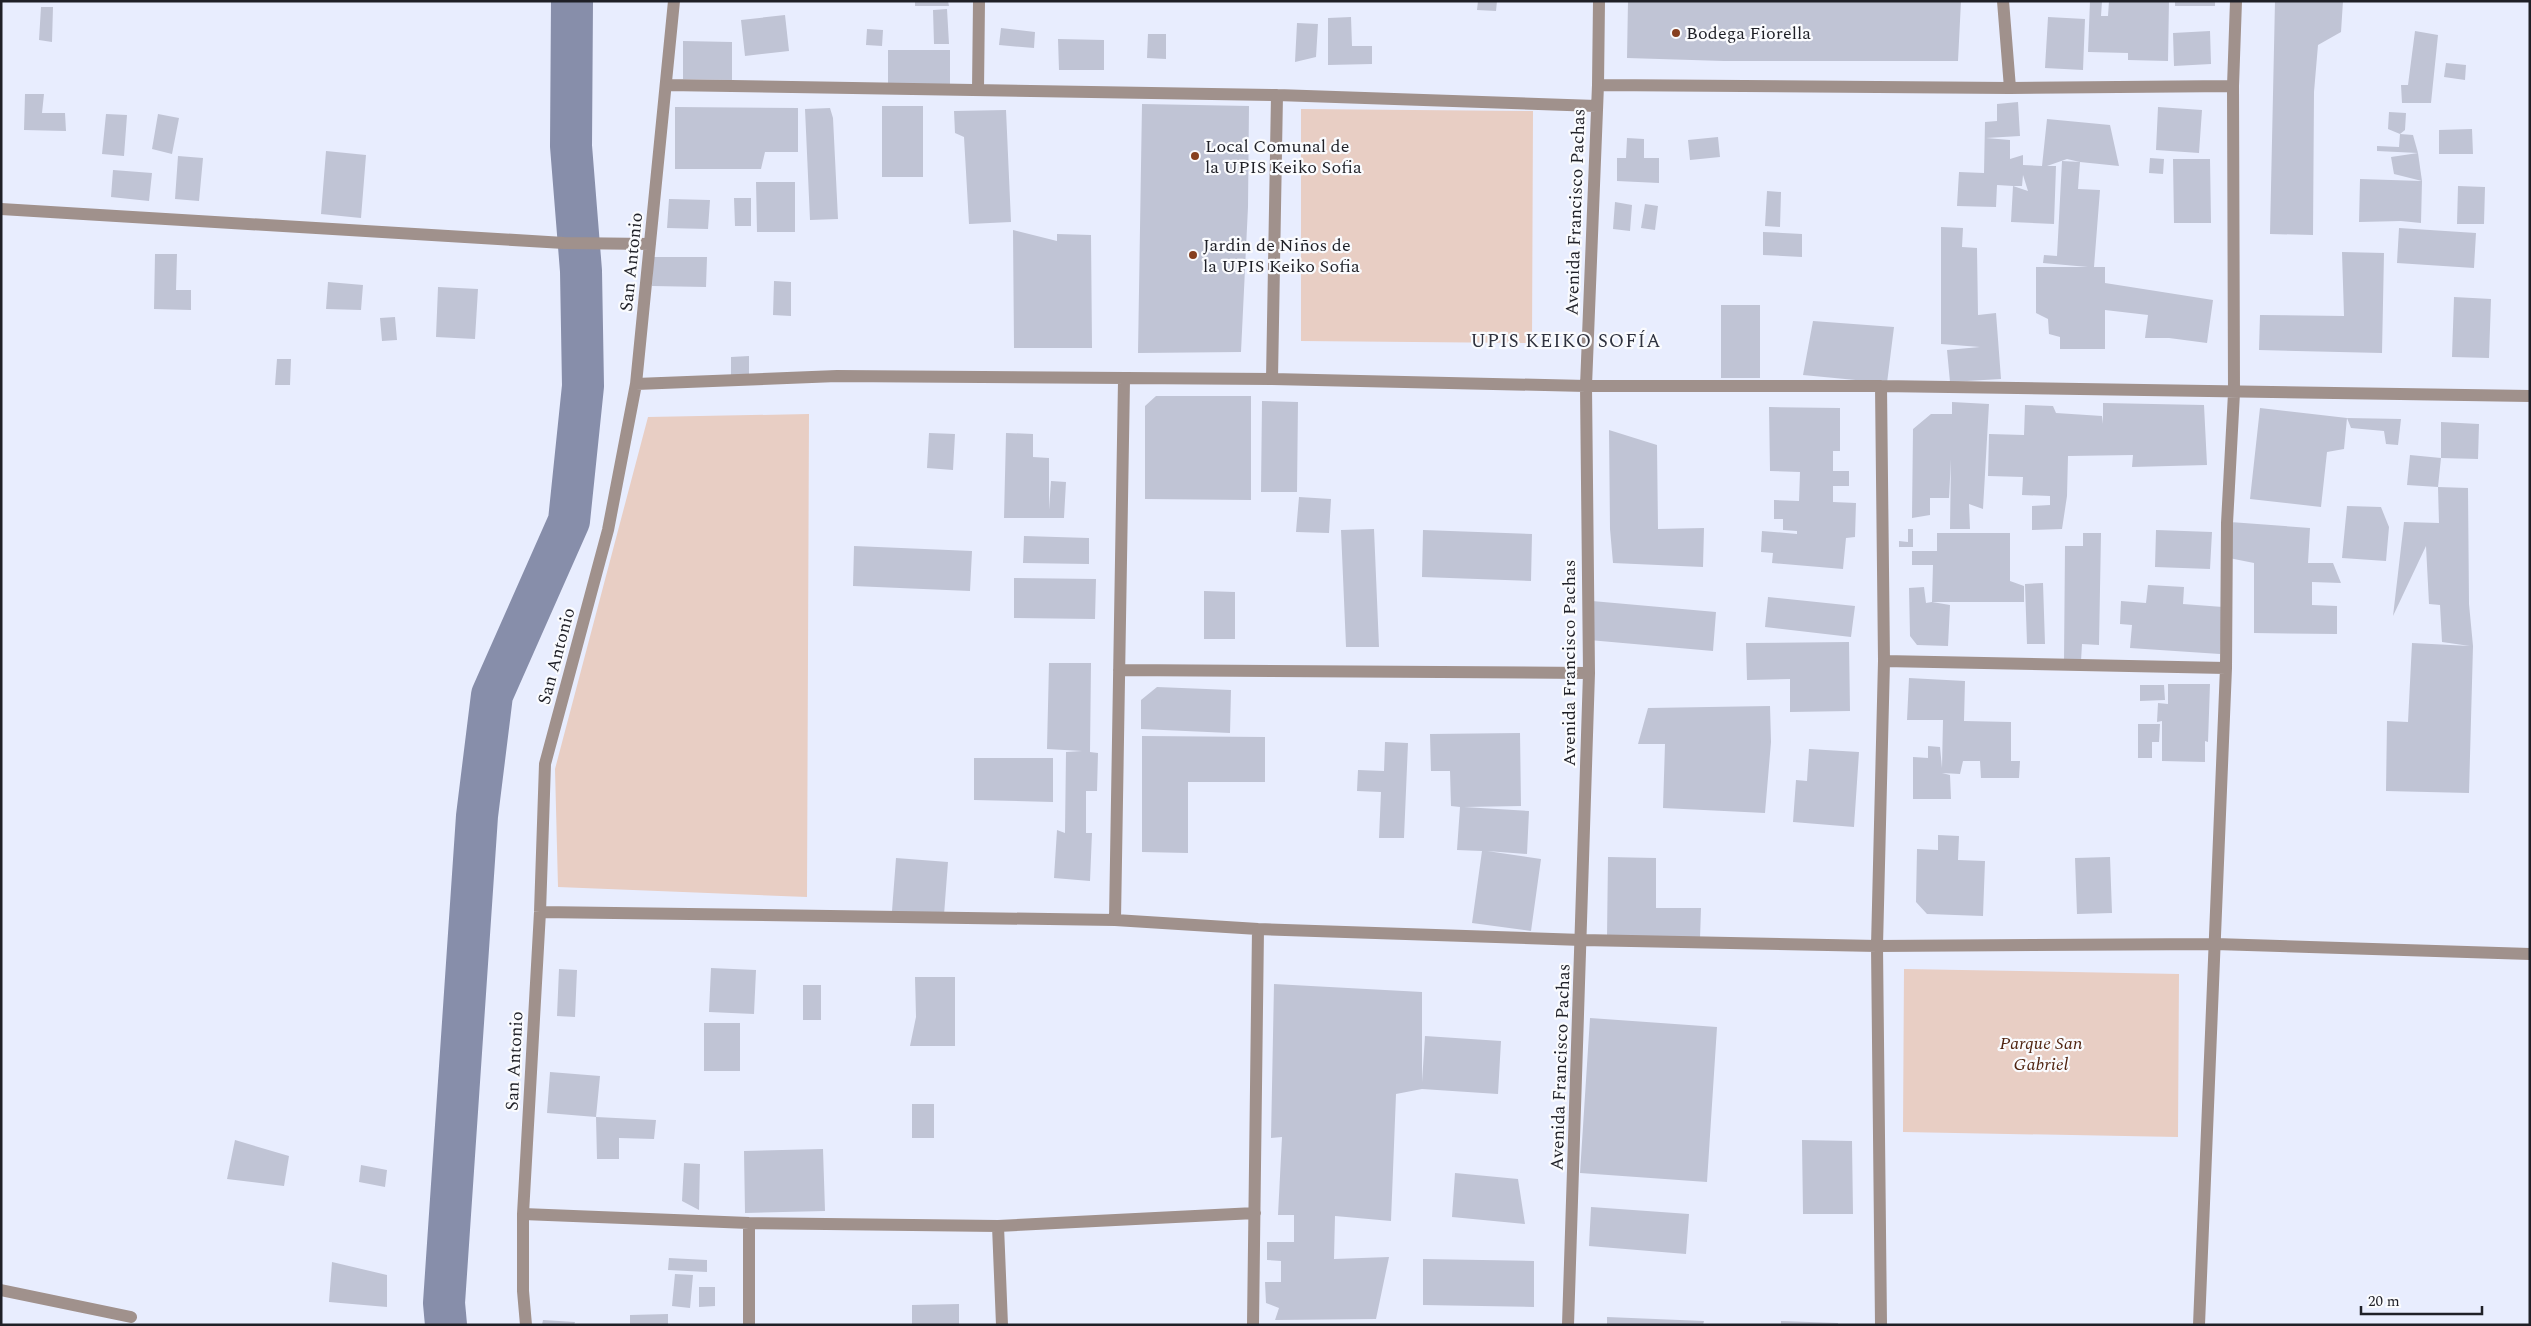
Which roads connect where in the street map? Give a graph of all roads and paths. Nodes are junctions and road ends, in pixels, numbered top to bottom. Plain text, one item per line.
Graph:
1 (674, 1) edge
2 (979, 1) edge
3 (1598, 1) edge
4 (2003, 1) edge
5 (2236, 1) edge
6 (667, 84) junction
7 (1598, 85) junction
8 (2233, 86) junction
9 (2010, 88) junction
10 (978, 90) junction
11 (1277, 95) junction
12 (1596, 106) junction
13 (1, 209) edge
14 (650, 244) junction
15 (1272, 379) junction
16 (1124, 380) junction
17 (636, 384) junction
18 (1586, 386) junction
19 (1881, 386) junction
20 (2234, 393) junction
21 (2530, 396) edge
22 (1884, 661) junction
23 (2226, 668) junction
24 (1119, 670) junction
25 (1589, 673) junction
26 (540, 912) junction
27 (1115, 920) junction
28 (1258, 929) junction
29 (1582, 940) junction
30 (2215, 944) junction
31 (1877, 946) junction
32 (2530, 954) edge
33 (1255, 1212) junction
34 (523, 1214) junction
35 (749, 1222) junction
36 (998, 1226) junction
37 (1, 1290) edge
38 (131, 1317) dead end
39 (526, 1325) edge
40 (749, 1325) edge
41 (1002, 1325) edge
42 (1253, 1325) edge
43 (1568, 1325) edge
44 (1881, 1325) edge
45 (2200, 1325) edge

1 - 6 street, San Antonio
2 - 10 street
3 - 7 street, Avenida Francisco Pachas
4 - 9 street
5 - 8 street
6 - 10 street
6 - 14 street, San Antonio
7 - 9 street
7 - 12 street, Avenida Francisco Pachas
8 - 9 street
8 - 20 street
10 - 11 street
11 - 12 street
11 - 15 street
12 - 18 street, Avenida Francisco Pachas
13 - 14 street
14 - 17 street, San Antonio
15 - 16 street
15 - 18 street
16 - 17 street
16 - 24 street
17 - 26 street, San Antonio
18 - 19 street
18 - 25 street, Avenida Francisco Pachas
19 - 20 street
19 - 22 street
20 - 21 street
20 - 23 street
22 - 23 street
22 - 31 street
23 - 30 street
24 - 25 street
24 - 27 street
25 - 29 street, Avenida Francisco Pachas
26 - 27 street
26 - 34 street, San Antonio
27 - 28 street
28 - 29 street
28 - 33 street
29 - 31 street
29 - 43 street, Avenida Francisco Pachas
30 - 31 street
30 - 32 street
30 - 45 street
31 - 44 street
33 - 36 street
33 - 42 street
34 - 35 street
34 - 39 street, San Antonio
35 - 36 street
35 - 40 street
36 - 41 street
37 - 38 street

